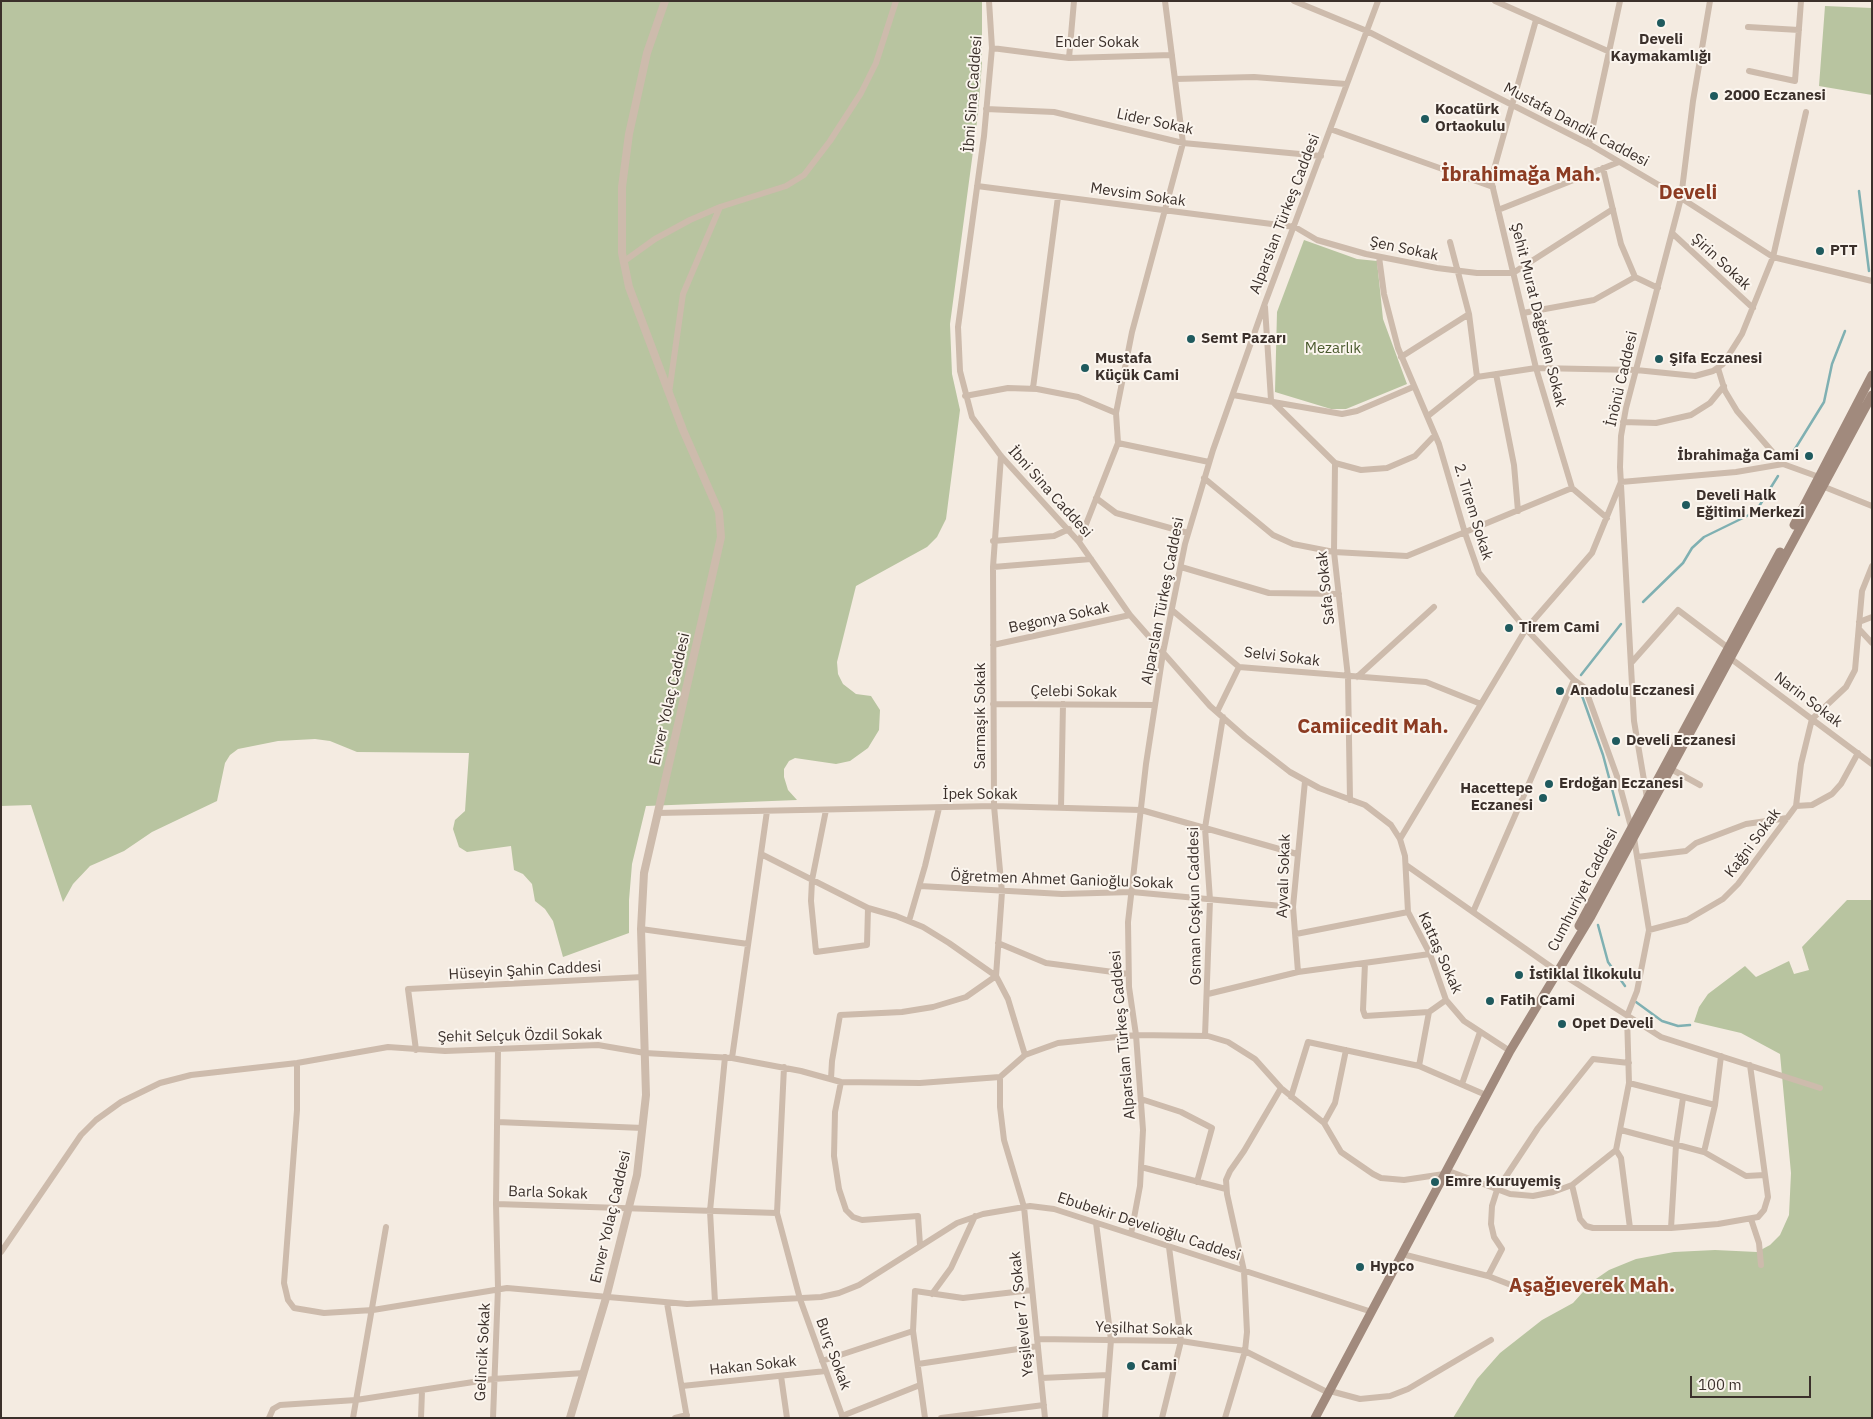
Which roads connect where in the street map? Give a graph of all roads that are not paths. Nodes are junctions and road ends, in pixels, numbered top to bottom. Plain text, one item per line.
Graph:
1 (665, 1) edge
2 (896, 1) edge
3 (989, 1) edge
4 (1074, 1) edge
5 (1165, 1) edge
6 (1294, 1) edge
7 (1378, 1) edge
8 (1494, 1) edge
9 (1620, 1) edge
10 (1710, 1) edge
11 (1801, 1) edge
12 (1536, 20) junction
13 (1748, 27) dead end
14 (1799, 30) junction
15 (1367, 31) junction
16 (992, 48) junction
17 (1610, 52) junction
18 (1172, 55) junction
19 (1069, 58) junction
20 (1749, 71) dead end
21 (1175, 79) junction
22 (1346, 84) junction
23 (1512, 104) junction
24 (986, 109) junction
25 (1806, 112) dead end
26 (1330, 129) junction
27 (1183, 143) junction
28 (1589, 144) junction
29 (1320, 156) junction
30 (1620, 162) junction
31 (1603, 168) junction
32 (977, 186) junction
33 (1493, 187) junction
34 (1058, 197) junction
35 (1681, 198) junction
36 (720, 207) junction
37 (1613, 209) junction
38 (1498, 210) junction
39 (1165, 211) junction
40 (1295, 227) junction
41 (1672, 233) junction
42 (1450, 242) dead end
43 (1379, 257) junction
44 (1773, 257) junction
45 (624, 262) junction
46 (1458, 272) junction
47 (1513, 273) junction
48 (1635, 277) junction
49 (1872, 280) edge
50 (1658, 288) junction
51 (1264, 304) junction
52 (1753, 308) junction
53 (1523, 313) junction
54 (1469, 314) junction
55 (1401, 357) junction
56 (1536, 368) junction
57 (1718, 368) junction
58 (1636, 370) junction
59 (1496, 374) junction
60 (1872, 375) edge
61 (1477, 377) junction
62 (1724, 386) junction
63 (1413, 387) junction
64 (1033, 388) junction
65 (669, 394) junction
66 (1233, 395) junction
67 (1872, 395) edge
68 (965, 396) junction
69 (1271, 400) junction
70 (1116, 413) junction
71 (1428, 416) junction
72 (1623, 422) junction
73 (1436, 435) junction
74 (1118, 443) junction
75 (1001, 456) junction
76 (1209, 462) junction
77 (1334, 463) junction
78 (1783, 464) junction
79 (1204, 478) junction
80 (1821, 481) junction
81 (1621, 482) junction
82 (1572, 488) junction
83 (1096, 498) junction
84 (1872, 506) edge
85 (1518, 511) junction
86 (1606, 518) junction
87 (1069, 529) junction
88 (1188, 533) junction
89 (1465, 533) junction
90 (993, 541) junction
91 (1080, 542) junction
92 (1334, 552) junction
93 (1091, 559) junction
94 (1872, 566) edge
95 (992, 567) junction
96 (1181, 567) junction
97 (1339, 594) junction
98 (1434, 607) dead end
99 (1172, 610) junction
100 (1130, 615) junction
101 (1872, 617) edge
102 (1859, 626) junction
103 (1526, 629) junction
104 (1872, 643) edge
105 (993, 645) junction
106 (1727, 647) junction
107 (1163, 653) junction
108 (1730, 658) junction
109 (1632, 662) junction
110 (1239, 667) junction
111 (1348, 677) junction
112 (1357, 678) junction
113 (1574, 680) junction
114 (993, 704) junction
115 (1063, 704) junction
116 (1481, 704) junction
117 (1155, 705) junction
118 (1217, 712) junction
119 (1223, 717) junction
120 (1812, 719) junction
121 (1858, 753) junction
122 (1871, 761) edge
123 (1671, 770) junction
124 (1305, 780) junction
125 (1700, 785) dead end
126 (1647, 798) junction
127 (1350, 800) junction
128 (994, 806) junction
129 (1796, 806) junction
130 (938, 808) junction
131 (1061, 808) junction
132 (826, 810) junction
133 (1141, 810) junction
134 (767, 811) junction
135 (657, 813) junction
136 (1787, 818) junction
137 (1631, 827) junction
138 (1205, 828) junction
139 (1634, 838) junction
140 (1400, 839) junction
141 (761, 854) junction
142 (1297, 854) junction
143 (1637, 857) junction
144 (1406, 865) junction
145 (812, 880) junction
146 (920, 886) junction
147 (1002, 892) junction
148 (1132, 892) junction
149 (1210, 900) junction
150 (1293, 907) junction
151 (868, 908) junction
152 (1408, 912) junction
153 (1473, 912) junction
154 (909, 921) junction
155 (641, 930) junction
156 (1649, 930) junction
157 (1296, 934) junction
158 (998, 943) junction
159 (748, 944) junction
160 (1430, 954) junction
161 (1365, 963) junction
162 (1557, 971) junction
163 (1298, 972) junction
164 (1128, 974) junction
165 (996, 976) junction
166 (643, 977) junction
167 (1208, 994) junction
168 (1446, 1000) junction
169 (1429, 1012) junction
170 (1627, 1016) junction
171 (1480, 1032) junction
172 (1136, 1036) junction
173 (1205, 1036) junction
174 (498, 1049) junction
175 (416, 1050) junction
176 (1346, 1050) junction
177 (1510, 1051) junction
178 (646, 1053) junction
179 (1025, 1055) junction
180 (1721, 1056) junction
181 (729, 1058) junction
182 (297, 1063) junction
183 (1629, 1064) junction
184 (1419, 1066) junction
185 (1750, 1066) junction
186 (784, 1067) junction
187 (1000, 1077) junction
188 (831, 1080) junction
189 (841, 1082) junction
190 (1629, 1083) junction
191 (1462, 1084) junction
192 (1282, 1088) junction
193 (1820, 1088) dead end
194 (1486, 1095) junction
195 (1291, 1097) junction
196 (1683, 1098) junction
197 (1141, 1099) junction
198 (1715, 1105) junction
199 (497, 1122) junction
200 (1324, 1123) junction
201 (643, 1128) junction
202 (1621, 1130) junction
203 (1676, 1145) junction
204 (1616, 1150) junction
205 (1704, 1152) junction
206 (1142, 1167) junction
207 (1445, 1172) junction
208 (1765, 1175) junction
209 (1198, 1182) junction
210 (1572, 1185) junction
211 (1226, 1189) junction
212 (1497, 1190) junction
213 (496, 1204) junction
214 (1024, 1207) junction
215 (630, 1209) junction
216 (710, 1211) junction
217 (777, 1213) junction
218 (975, 1216) junction
219 (1751, 1219) junction
220 (1096, 1223) junction
221 (386, 1227) dead end
222 (1630, 1228) junction
223 (1671, 1228) junction
224 (1131, 1234) junction
225 (920, 1245) junction
226 (1169, 1247) junction
227 (1, 1252) edge
228 (1402, 1254) junction
229 (1761, 1265) dead end
230 (1244, 1271) junction
231 (1488, 1276) junction
232 (498, 1288) junction
233 (1032, 1290) junction
234 (1524, 1290) dead end
235 (932, 1294) junction
236 (606, 1298) junction
237 (800, 1299) junction
238 (715, 1302) junction
239 (668, 1303) junction
240 (373, 1310) junction
241 (1372, 1312) junction
242 (913, 1331) junction
243 (1037, 1339) junction
244 (1111, 1340) junction
245 (1491, 1340) dead end
246 (1181, 1341) junction
247 (1038, 1346) junction
248 (1245, 1351) junction
249 (822, 1361) junction
250 (918, 1364) junction
251 (826, 1371) junction
252 (584, 1374) junction
253 (1108, 1375) junction
254 (781, 1376) junction
255 (1041, 1378) junction
256 (493, 1379) junction
257 (920, 1385) junction
258 (682, 1386) junction
259 (422, 1391) junction
260 (1329, 1392) junction
261 (356, 1400) junction
262 (1044, 1405) junction
263 (687, 1417) edge
264 (842, 1417) edge
265 (270, 1418) edge
266 (353, 1418) edge
267 (421, 1418) edge
268 (492, 1418) edge
269 (570, 1418) edge
270 (675, 1418) edge
271 (787, 1418) edge
272 (925, 1418) edge
273 (941, 1418) edge
274 (1045, 1418) edge
275 (1105, 1418) edge
276 (1162, 1418) edge
277 (1225, 1418) edge
278 (1315, 1418) edge

1 - 45 street, Enver Yolaç Caddesi
2 - 36 street
3 - 16 street, İbni Sina Caddesi
4 - 19 street
5 - 18 street
6 - 15 street, Mustafa Dandik Caddesi
7 - 15 street, Alparslan Türkeş Caddesi
8 - 12 street
9 - 17 street
10 - 35 street, İnönü Caddesi
11 - 14 street
12 - 17 street
12 - 23 street, Şehit Murat Dağdelen Sokak
13 - 14 street
14 - 20 street
15 - 22 street, Alparslan Türkeş Caddesi
15 - 23 street, Mustafa Dandik Caddesi
16 - 19 street, Ender Sokak
16 - 24 street, İbni Sina Caddesi
17 - 28 street
18 - 19 street, Ender Sokak
18 - 21 street
21 - 22 street
21 - 27 street
22 - 26 street, Alparslan Türkeş Caddesi
23 - 28 street, Mustafa Dandik Caddesi
23 - 33 street, Şehit Murat Dağdelen Sokak
24 - 27 street, Lider Sokak
24 - 32 street, İbni Sina Caddesi
25 - 44 street
26 - 29 street, Alparslan Türkeş Caddesi
26 - 33 street
27 - 29 street, Lider Sokak
27 - 39 street
28 - 30 street, Mustafa Dandik Caddesi
29 - 40 street, Alparslan Türkeş Caddesi
30 - 31 street
30 - 35 street, Mustafa Dandik Caddesi
31 - 37 street
31 - 38 street
32 - 34 street, Mevsim Sokak
32 - 68 street, İbni Sina Caddesi
33 - 38 street, Şehit Murat Dağdelen Sokak
34 - 39 street, Mevsim Sokak
34 - 64 street
35 - 41 street, İnönü Caddesi
35 - 44 street, Mustafa Dandik Caddesi
36 - 45 street
36 - 65 street
37 - 47 street
37 - 48 street
38 - 47 street, Şehit Murat Dağdelen Sokak
39 - 40 street, Mevsim Sokak
39 - 70 street
40 - 43 street, Şen Sokak
40 - 51 street, Alparslan Türkeş Caddesi
41 - 50 street, İnönü Caddesi
41 - 52 street, Şirin Sokak
42 - 46 street
43 - 46 street, Şen Sokak
43 - 55 street, 2. Tirem Sokak
44 - 49 street, Mustafa Dandik Caddesi
44 - 52 street
45 - 65 street, Enver Yolaç Caddesi
46 - 47 street, Şen Sokak
46 - 54 street
47 - 53 street, Şehit Murat Dağdelen Sokak
48 - 50 street
48 - 53 street
50 - 58 street, İnönü Caddesi
51 - 66 street, Alparslan Türkeş Caddesi
51 - 69 street
52 - 57 street
53 - 56 street, Şehit Murat Dağdelen Sokak
54 - 55 street
54 - 61 street
55 - 63 street, 2. Tirem Sokak
56 - 58 street
56 - 59 street
56 - 82 street, Şehit Murat Dağdelen Sokak
57 - 58 street
57 - 62 street
58 - 72 street, İnönü Caddesi
59 - 61 street
59 - 85 street
60 - 80 main road, Cumhuriyet Caddesi
61 - 71 street
62 - 72 street
62 - 78 street
63 - 69 street
63 - 71 street, 2. Tirem Sokak
64 - 68 street
64 - 70 street
65 - 135 street, Enver Yolaç Caddesi
66 - 69 street
66 - 76 street, Alparslan Türkeş Caddesi
67 - 80 main road, Cumhuriyet Caddesi
68 - 75 street, İbni Sina Caddesi
69 - 77 street
70 - 74 street
71 - 73 street, 2. Tirem Sokak
72 - 81 street, İnönü Caddesi
73 - 77 street
73 - 89 street, 2. Tirem Sokak
74 - 76 street
74 - 83 street
75 - 87 street, İbni Sina Caddesi
75 - 90 street, Sarmaşık Sokak
76 - 79 street, Alparslan Türkeş Caddesi
77 - 92 street, Safa Sokak
78 - 80 street
78 - 81 street
79 - 88 street, Alparslan Türkeş Caddesi
79 - 92 street
80 - 84 street
80 - 106 main road, Cumhuriyet Caddesi
80 - 108 main road, Cumhuriyet Caddesi
81 - 86 street
81 - 109 street, İnönü Caddesi
82 - 85 street
82 - 86 street
83 - 88 street
83 - 91 street
85 - 89 street
86 - 103 street
87 - 90 street
87 - 91 street, İbni Sina Caddesi
88 - 96 street, Alparslan Türkeş Caddesi
89 - 92 street
89 - 103 street, 2. Tirem Sokak
90 - 95 street, Sarmaşık Sokak
91 - 93 street, İbni Sina Caddesi
92 - 97 street, Safa Sokak
93 - 95 street
93 - 100 street, İbni Sina Caddesi
94 - 102 street
95 - 105 street, Sarmaşık Sokak
96 - 97 street
96 - 99 street, Alparslan Türkeş Caddesi
97 - 111 street, Safa Sokak
98 - 112 street
99 - 107 street, Alparslan Türkeş Caddesi
99 - 110 street, Selvi Sokak
100 - 105 street, Begonya Sokak
100 - 107 street, İbni Sina Caddesi
101 - 102 street
102 - 104 street
102 - 120 street
103 - 113 street, 2. Tirem Sokak
103 - 116 street
105 - 114 street, Sarmaşık Sokak
106 - 109 street
106 - 126 main road, Cumhuriyet Caddesi
107 - 117 street, Alparslan Türkeş Caddesi
107 - 118 street, İbni Sina Caddesi
108 - 120 street, Narin Sokak
108 - 123 main road, Cumhuriyet Caddesi
109 - 126 street, İnönü Caddesi
110 - 111 street, Selvi Sokak
110 - 118 street
111 - 112 street, Selvi Sokak
111 - 127 street, Safa Sokak
112 - 116 street, Selvi Sokak
113 - 137 street, 2. Tirem Sokak
113 - 153 street
114 - 115 street, Çelebi Sokak
114 - 128 street, Sarmaşık Sokak
115 - 117 street, Çelebi Sokak
115 - 131 street
116 - 140 street
117 - 133 street, Alparslan Türkeş Caddesi
118 - 119 street, İbni Sina Caddesi
119 - 124 street, İbni Sina Caddesi
119 - 138 street, Osman Coşkun Caddesi
120 - 121 street, Narin Sokak
120 - 129 street, Kağni Sokak
121 - 122 street, Narin Sokak
121 - 129 street
123 - 125 street
123 - 139 main road, Cumhuriyet Caddesi
124 - 127 street, İbni Sina Caddesi
124 - 142 street, Ayvalı Sokak
126 - 137 main road, Cumhuriyet Caddesi
127 - 140 street, İbni Sina Caddesi
128 - 130 street, İpek Sokak
128 - 131 street, İpek Sokak
128 - 147 street, Sarmaşık Sokak
129 - 136 street, Kağni Sokak
130 - 132 street, İpek Sokak
130 - 146 street
131 - 133 street, İpek Sokak
132 - 134 street, İpek Sokak
132 - 145 street
133 - 138 street, İpek Sokak
133 - 148 street, Alparslan Türkeş Caddesi
134 - 135 street, İpek Sokak
134 - 141 street
135 - 155 street, Enver Yolaç Caddesi
136 - 143 street
136 - 156 street, Kağni Sokak
137 - 162 main road, Cumhuriyet Caddesi
138 - 142 street, İpek Sokak
138 - 149 street, Osman Coşkun Caddesi
139 - 143 street
139 - 162 main road, Cumhuriyet Caddesi
140 - 144 street, İbni Sina Caddesi
141 - 145 street
141 - 159 street
142 - 150 street, Ayvalı Sokak
143 - 156 street
144 - 152 street, Kattaş Sokak
144 - 153 street
145 - 151 street
145 - 151 street
146 - 147 street, Öğretmen Ahmet Ganioğlu Sokak
146 - 154 street
147 - 148 street, Öğretmen Ahmet Ganioğlu Sokak
147 - 158 street, Sarmaşık Sokak
148 - 149 street, Öğretmen Ahmet Ganioğlu Sokak
148 - 164 street, Alparslan Türkeş Caddesi
149 - 150 street, Öğretmen Ahmet Ganioğlu Sokak
149 - 167 street, Osman Coşkun Caddesi
150 - 157 street, Ayvalı Sokak
151 - 154 street
152 - 157 street
152 - 160 street, Kattaş Sokak
153 - 162 street
154 - 165 street
155 - 159 street
155 - 166 street, Enver Yolaç Caddesi
156 - 170 street
157 - 163 street, Ayvalı Sokak
158 - 164 street
158 - 165 street, Sarmaşık Sokak
159 - 181 street
160 - 161 street
160 - 168 street, Kattaş Sokak
161 - 163 street
161 - 169 street
162 - 170 street
162 - 177 main road
163 - 167 street
164 - 172 street, Alparslan Türkeş Caddesi
165 - 179 street
165 - 188 street
166 - 175 street, Hüseyin Şahin Caddesi
166 - 178 street, Enver Yolaç Caddesi
167 - 173 street, Osman Coşkun Caddesi
168 - 169 street
168 - 171 street, Kattaş Sokak
169 - 184 street
170 - 180 street
170 - 183 street
171 - 177 street, Kattaş Sokak
171 - 191 street
172 - 173 street
172 - 179 street
172 - 197 street, Alparslan Türkeş Caddesi
173 - 192 street
174 - 175 street, Şehit Selçuk Özdil Sokak
174 - 178 street, Şehit Selçuk Özdil Sokak
174 - 199 street, Gelincik Sokak
175 - 182 street, Şehit Selçuk Özdil Sokak
176 - 184 street
176 - 195 street
176 - 200 street
177 - 194 main road
178 - 181 street, Şehit Selçuk Özdil Sokak
178 - 201 street, Enver Yolaç Caddesi
179 - 187 street
180 - 185 street
180 - 198 street
181 - 186 street, Şehit Selçuk Özdil Sokak
181 - 216 street
182 - 227 street, Şehit Selçuk Özdil Sokak
182 - 240 street, Ebubekir Develioğlu Caddesi
183 - 190 street
183 - 212 street
184 - 191 street
185 - 193 street
185 - 208 street
186 - 188 street, Şehit Selçuk Özdil Sokak
186 - 217 street, Burç Sokak
187 - 189 street, Şehit Selçuk Özdil Sokak
187 - 214 street, Yeşilevler 7. Sokak
188 - 189 street, Şehit Selçuk Özdil Sokak
189 - 225 street
190 - 196 street
190 - 202 street
191 - 194 street
192 - 195 street
192 - 211 street
194 - 207 main road
195 - 200 street
196 - 198 street
196 - 203 street
197 - 206 street, Alparslan Türkeş Caddesi
197 - 209 street
198 - 205 street
199 - 201 street
199 - 213 street, Gelincik Sokak
200 - 207 street
201 - 215 street, Enver Yolaç Caddesi
202 - 203 street
202 - 204 street
203 - 205 street
203 - 223 street
204 - 210 street
204 - 222 street
205 - 208 street
206 - 209 street
206 - 224 street, Alparslan Türkeş Caddesi
207 - 212 street
207 - 228 main road
208 - 219 street
209 - 211 street
210 - 212 street
210 - 222 street
211 - 230 street
212 - 231 street
213 - 215 street, Barla Sokak
213 - 232 street, Gelincik Sokak
214 - 218 street, Ebubekir Develioğlu Caddesi
214 - 220 street, Ebubekir Develioğlu Caddesi
214 - 233 street, Yeşilevler 7. Sokak
215 - 216 street, Barla Sokak
215 - 236 street, Enver Yolaç Caddesi
216 - 217 street, Barla Sokak
216 - 238 street
217 - 237 street, Burç Sokak
218 - 225 street, Ebubekir Develioğlu Caddesi
218 - 235 street
219 - 223 street
219 - 229 street
220 - 224 street, Ebubekir Develioğlu Caddesi
220 - 244 street
221 - 240 street
222 - 223 street
224 - 226 street, Ebubekir Develioğlu Caddesi
225 - 237 street, Ebubekir Develioğlu Caddesi
226 - 230 street, Ebubekir Develioğlu Caddesi
226 - 246 street
228 - 231 street
228 - 241 main road
230 - 241 street, Ebubekir Develioğlu Caddesi
230 - 248 street
231 - 234 street
232 - 236 street, Ebubekir Develioğlu Caddesi
232 - 240 street, Ebubekir Develioğlu Caddesi
232 - 256 street, Gelincik Sokak
233 - 235 street
233 - 243 street, Yeşilevler 7. Sokak
235 - 242 street
236 - 239 street, Ebubekir Develioğlu Caddesi
236 - 252 street, Enver Yolaç Caddesi
237 - 238 street, Ebubekir Develioğlu Caddesi
237 - 249 street, Burç Sokak
238 - 239 street, Ebubekir Develioğlu Caddesi
239 - 258 street
240 - 261 street
241 - 260 main road
242 - 249 street
242 - 250 street
243 - 244 street, Yeşilhat Sokak
243 - 247 street, Yeşilevler 7. Sokak
244 - 246 street, Yeşilhat Sokak
244 - 253 street
245 - 260 street, Yeşilhat Sokak
246 - 248 street, Yeşilhat Sokak
246 - 276 street
247 - 250 street
247 - 255 street, Yeşilevler 7. Sokak
248 - 260 street, Yeşilhat Sokak
248 - 277 street
249 - 251 street, Burç Sokak
250 - 257 street
251 - 254 street, Hakan Sokak
251 - 264 street, Burç Sokak
252 - 256 street
252 - 269 street, Enver Yolaç Caddesi
253 - 255 street
253 - 275 street
254 - 258 street, Hakan Sokak
254 - 271 street
255 - 262 street, Yeşilevler 7. Sokak
256 - 259 street
256 - 268 street, Gelincik Sokak
257 - 264 street
257 - 272 street
258 - 263 street
259 - 261 street
259 - 267 street
260 - 278 main road
261 - 265 street
261 - 266 street
262 - 273 street
262 - 274 street, Yeşilevler 7. Sokak
263 - 270 street

